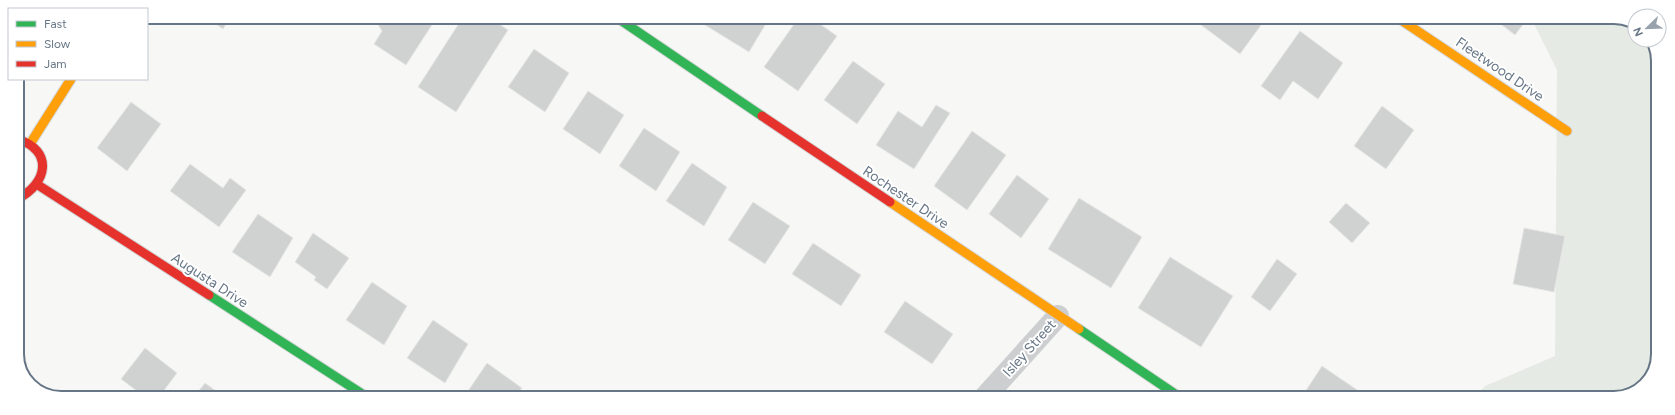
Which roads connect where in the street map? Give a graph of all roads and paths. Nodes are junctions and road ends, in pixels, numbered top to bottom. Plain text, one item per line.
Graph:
1 (626, 24) edge
2 (1407, 24) edge
3 (70, 80) edge
4 (1567, 131) dead end
5 (24, 142) edge
6 (30, 144) junction
7 (38, 185) junction
8 (24, 197) edge
9 (1058, 316) junction
10 (358, 391) edge
11 (990, 391) edge
12 (1170, 391) edge

1 - 9 street, Rochester Drive
2 - 4 street, Fleetwood Drive
3 - 6 street
5 - 6 street
6 - 7 street
7 - 8 street
7 - 10 street, Augusta Drive
9 - 11 street, Isley Street
9 - 12 street, Rochester Drive

